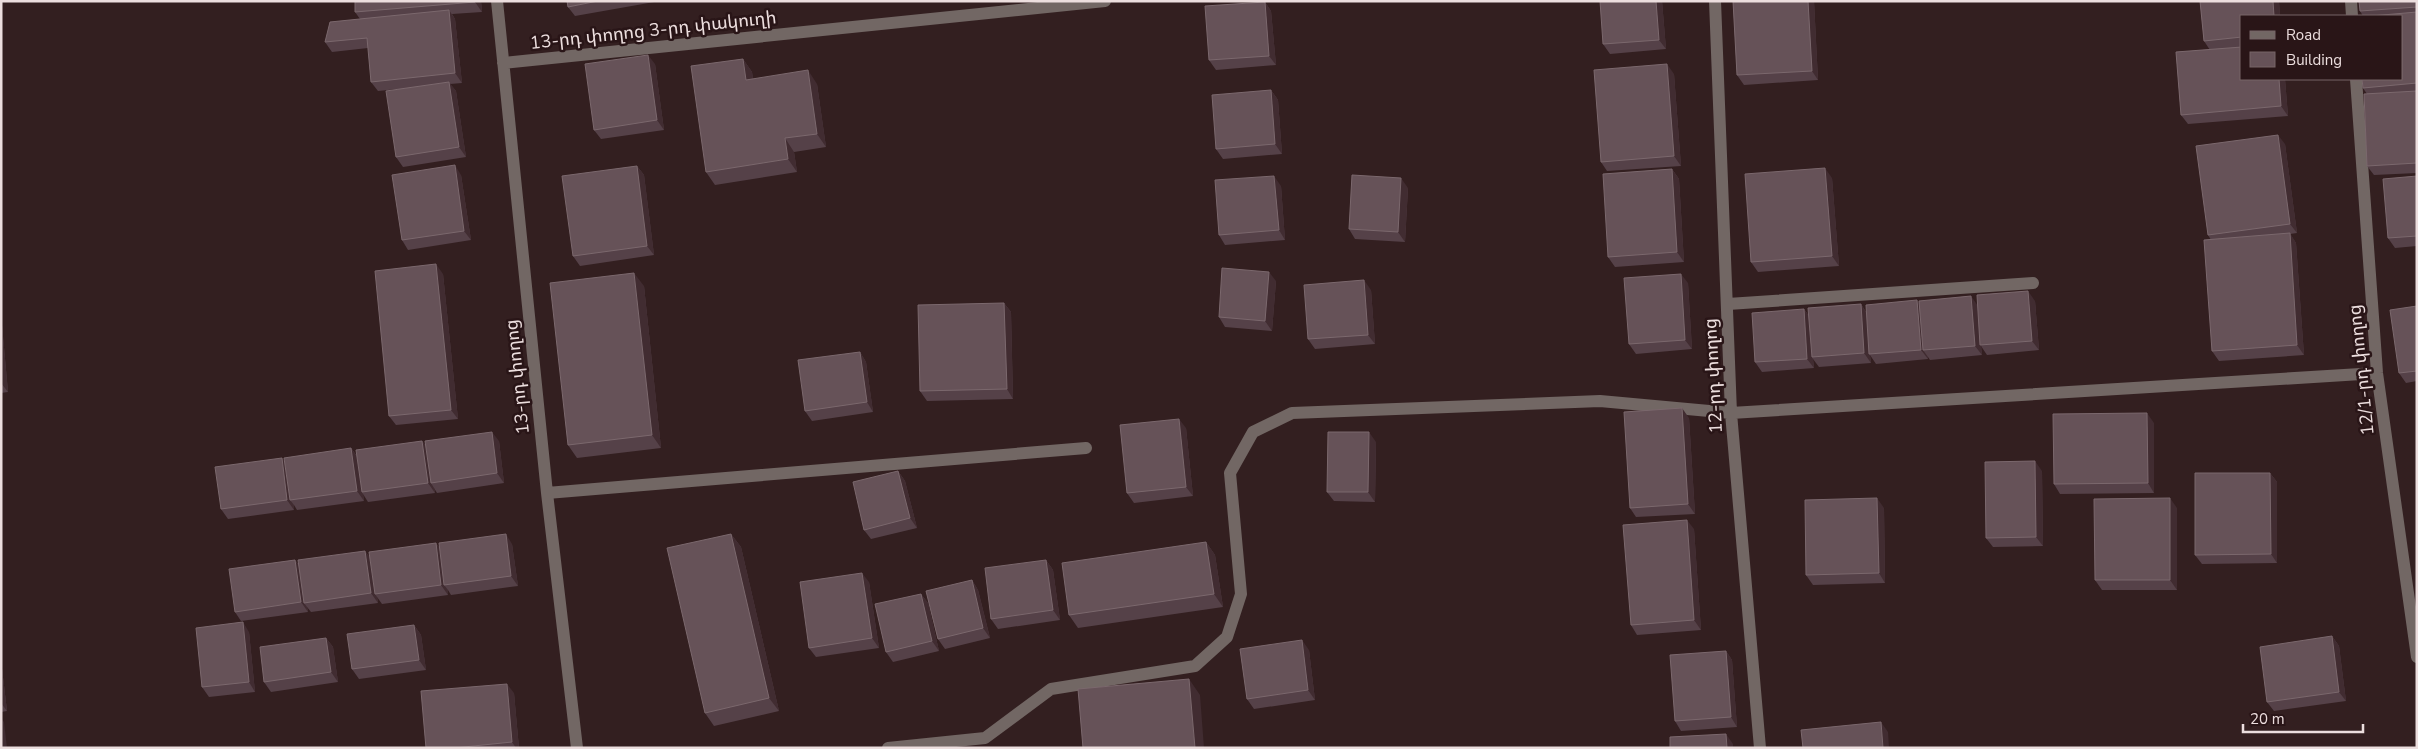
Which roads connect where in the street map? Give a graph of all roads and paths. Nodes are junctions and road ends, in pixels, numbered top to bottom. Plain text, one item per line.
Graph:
1 (496, 1) edge
2 (1105, 1) edge
3 (1715, 1) edge
4 (2351, 1) edge
5 (2352, 15) edge
6 (503, 63) junction
7 (2356, 80) edge
8 (2033, 283) dead end
9 (1728, 304) junction
10 (2377, 373) junction
11 (1731, 413) junction
12 (1086, 448) dead end
13 (547, 493) junction
14 (2417, 657) edge
15 (577, 748) edge
16 (888, 748) edge
17 (1760, 748) edge

1 - 6 street, 13-րդ փողոց
2 - 6 street, 13-րդ փողոց 3-րդ փակուղի
3 - 9 street, 12-րդ փողոց
4 - 5 street
6 - 13 street, 13-րդ փողոց
7 - 10 street, 12/1-րդ փողոց
8 - 9 street
9 - 11 street, 12-րդ փողոց
10 - 11 street
10 - 14 street, 12/1-րդ փողոց
11 - 16 street
11 - 17 street, 12-րդ փողոց
12 - 13 street
13 - 15 street, 13-րդ փողոց

